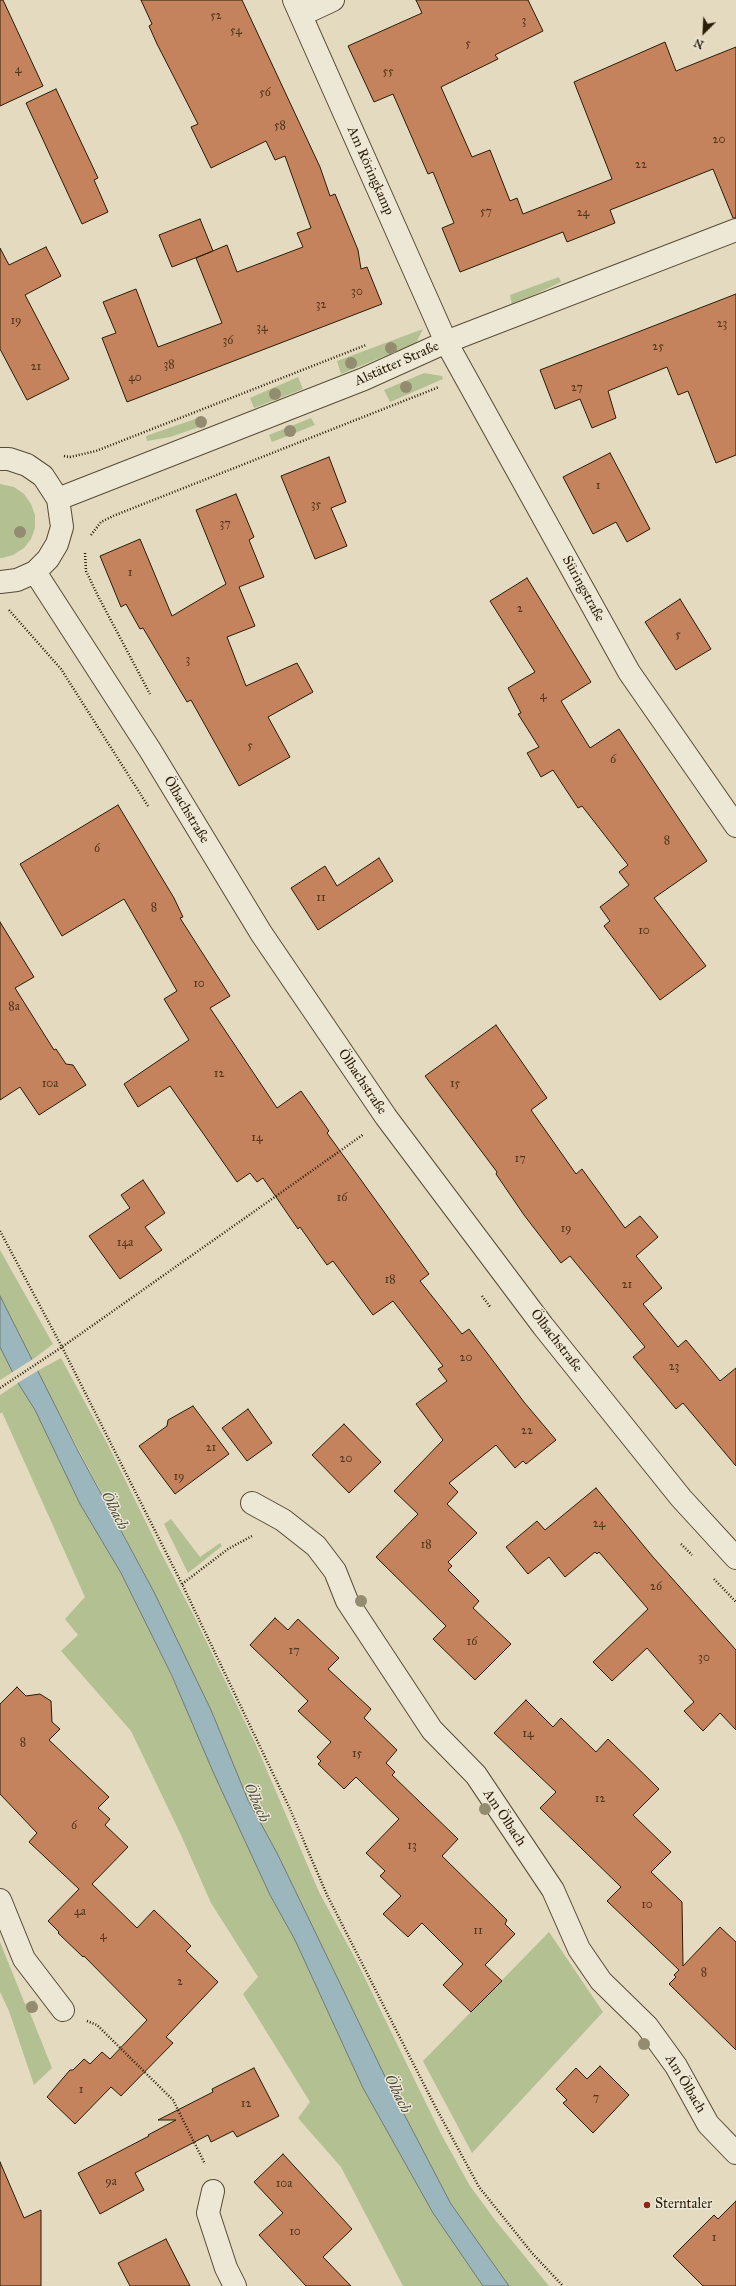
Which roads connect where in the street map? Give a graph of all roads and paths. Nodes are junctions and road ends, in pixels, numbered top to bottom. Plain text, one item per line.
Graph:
1 (333, 0) edge
2 (298, 8) edge
3 (736, 230) edge
4 (446, 342) junction
5 (372, 343) dead end
6 (464, 374) junction
7 (63, 456) dead end
8 (0, 459) edge
9 (58, 499) junction
10 (88, 541) dead end
11 (86, 546) dead end
12 (35, 572) junction
13 (0, 582) edge
14 (151, 696) dead end
15 (736, 826) edge
16 (365, 1134) dead end
17 (0, 1230) edge
18 (62, 1347) junction
19 (1, 1387) edge
20 (252, 1503) dead end
21 (283, 1520) junction
22 (736, 1558) edge
23 (182, 1584) junction
24 (0, 1900) edge
25 (63, 2010) joint
26 (736, 2153) edge
27 (213, 2191) joint
28 (235, 2286) edge
29 (563, 2286) edge

1 - 2 street
2 - 4 street, Am Röringkamp
3 - 4 street, Alstätter Straße
4 - 6 street, Süringstraße
4 - 9 street, Alstätter Straße
5 - 7 path
6 - 10 path
6 - 15 street, Süringstraße
8 - 9 street
9 - 12 street
11 - 14 path
12 - 13 street
12 - 22 street, Ölbachstraße
16 - 18 path
17 - 18 path
18 - 19 path
18 - 23 path
20 - 21 street, Am Ölbach
21 - 23 path
21 - 26 street, Am Ölbach
23 - 29 path
24 - 25 street
25 - 27 path
27 - 28 street

